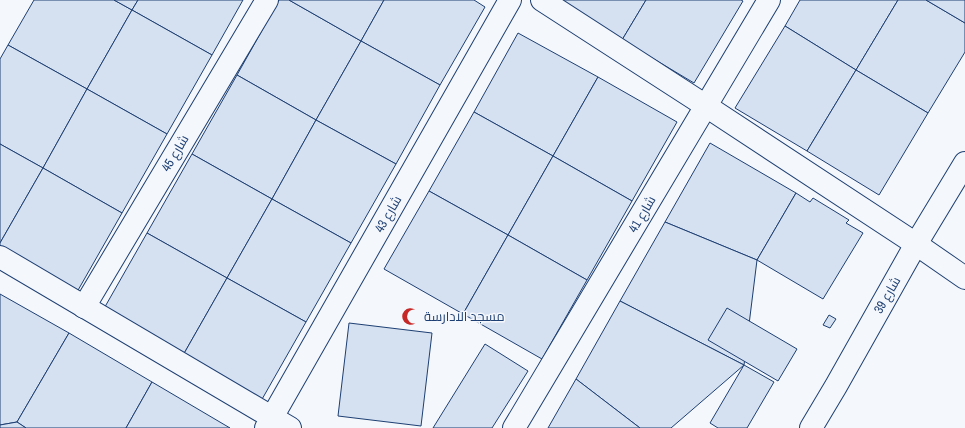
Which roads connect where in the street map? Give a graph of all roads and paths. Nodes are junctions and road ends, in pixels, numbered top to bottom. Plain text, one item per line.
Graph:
1 (267, 0) edge
2 (510, 0) edge
3 (542, 0) edge
4 (769, 0) edge
5 (706, 106) junction
6 (965, 163) edge
7 (916, 244) junction
8 (0, 257) edge
9 (965, 278) edge
10 (84, 307) junction
11 (276, 424) edge
12 (514, 428) edge
13 (810, 428) edge

1 - 10 street, شارع 45
2 - 11 street, شارع 43
3 - 5 street
4 - 5 street, شارع 41
5 - 7 street
5 - 12 street, شارع 41
6 - 7 street, شارع 39
7 - 9 street
7 - 13 street, شارع 39
8 - 10 street
10 - 11 street

